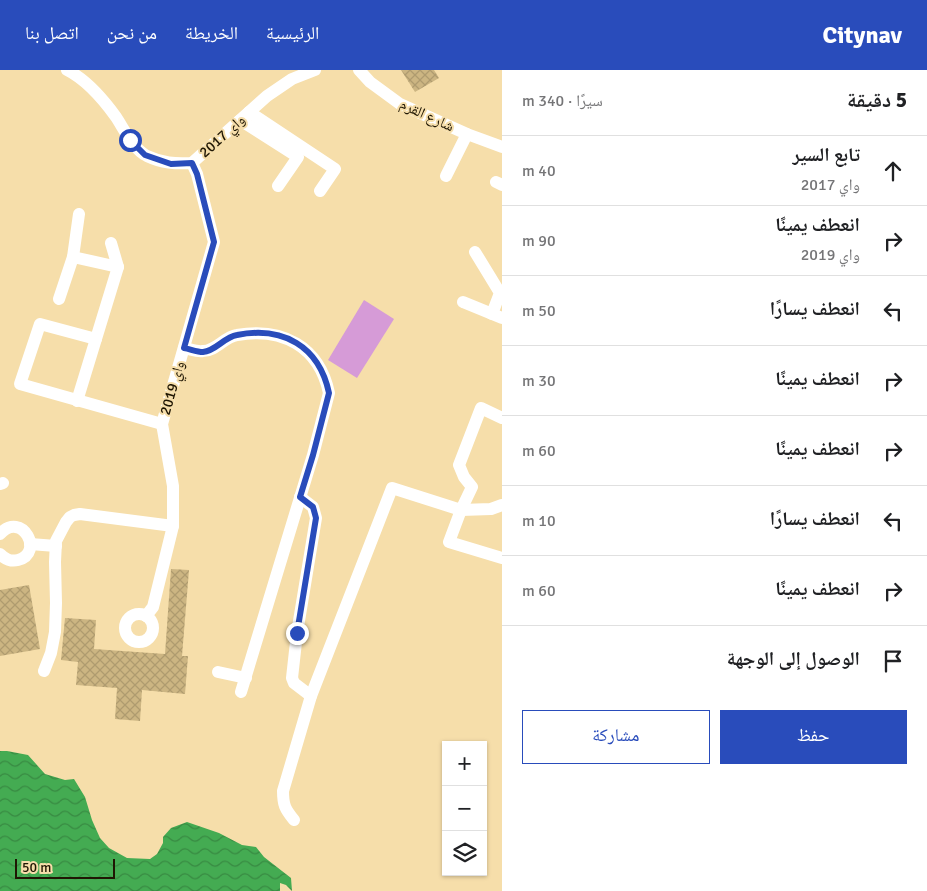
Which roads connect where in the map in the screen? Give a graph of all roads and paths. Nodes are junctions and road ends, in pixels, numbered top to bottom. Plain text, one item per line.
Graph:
1 (66, 70) edge
2 (315, 70) edge
3 (358, 70) edge
4 (245, 116) junction
5 (467, 134) junction
6 (502, 147) edge
7 (192, 163) junction
8 (446, 176) dead end
9 (278, 186) dead end
10 (320, 191) dead end
11 (79, 214) dead end
12 (111, 243) dead end
13 (475, 252) dead end
14 (74, 257) junction
15 (118, 267) junction
16 (59, 299) dead end
17 (463, 302) dead end
18 (497, 316) edge
19 (96, 339) junction
20 (184, 348) junction
21 (77, 401) junction
22 (502, 418) edge
23 (162, 424) junction
24 (300, 497) junction
25 (502, 505) edge
26 (461, 510) junction
27 (173, 526) junction
28 (0, 534) edge
29 (30, 544) junction
30 (56, 546) junction
31 (0, 554) edge
32 (502, 558) edge
33 (146, 616) dead end
34 (44, 671) dead end
35 (218, 672) dead end
36 (246, 678) junction
37 (242, 692) dead end
38 (311, 696) junction
39 (294, 820) dead end

1 - 7 street, واي 2017
2 - 4 street, واي 2017
3 - 5 street, شارع القرم
4 - 7 street, واي 2017
4 - 9 street
4 - 10 street
5 - 6 street, شارع القرم
5 - 8 street
7 - 20 street, واي 2019
11 - 14 street
12 - 15 street
13 - 18 street
14 - 15 street
14 - 16 street
15 - 19 street
17 - 18 street
19 - 21 street
19 - 21 street
20 - 23 street, واي 2019
20 - 24 street
21 - 23 street
22 - 26 street
23 - 27 street, واي 2019
24 - 36 street
24 - 38 street
25 - 26 street
26 - 32 street
26 - 38 street
27 - 30 street
27 - 33 street, واي 2019
28 - 29 street
29 - 30 street
29 - 31 street
30 - 34 street
35 - 36 street
36 - 37 street
38 - 39 street

